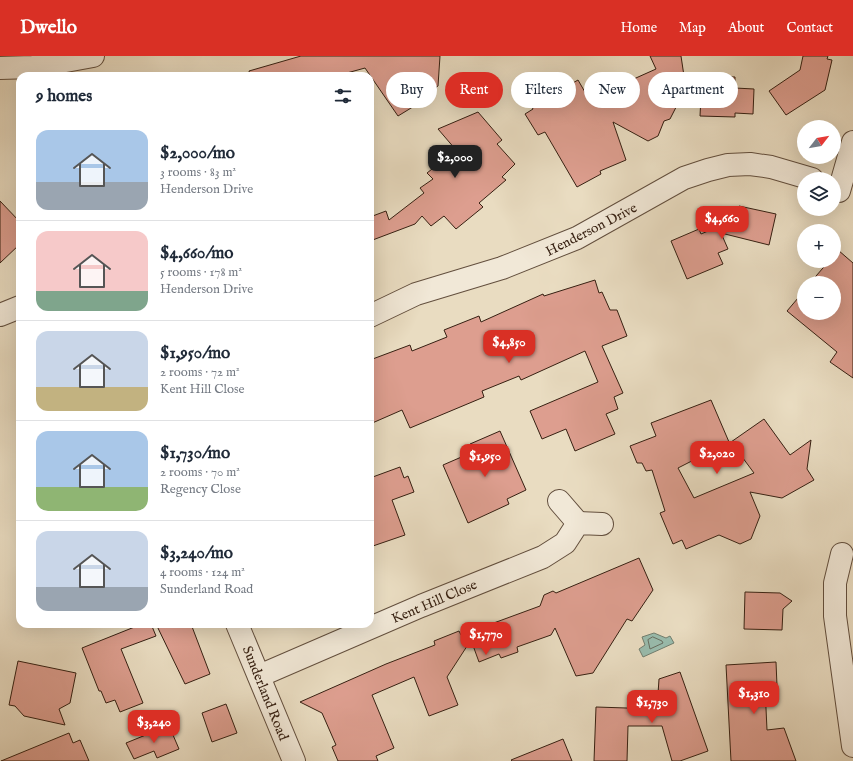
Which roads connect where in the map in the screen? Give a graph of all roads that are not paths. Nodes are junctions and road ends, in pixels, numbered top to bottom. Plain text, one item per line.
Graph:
1 (93, 56) edge
2 (0, 68) edge
3 (34, 71) edge
4 (853, 142) edge
5 (797, 175) edge
6 (842, 193) edge
7 (16, 309) edge
8 (374, 314) edge
9 (0, 315) edge
10 (559, 501) dead end
11 (578, 523) junction
12 (602, 524) dead end
13 (842, 554) dead end
14 (374, 626) edge
15 (239, 628) edge
16 (370, 628) edge
17 (259, 676) junction
18 (853, 746) edge
19 (294, 761) edge

1 - 3 street
2 - 3 street
4 - 6 street
5 - 8 street, Henderson Drive
7 - 9 street
10 - 11 street
11 - 12 street
11 - 14 street, Kent Hill Close
13 - 18 street
15 - 17 street, Sunderland Road
16 - 17 street, Kent Hill Close
17 - 19 street, Sunderland Road

